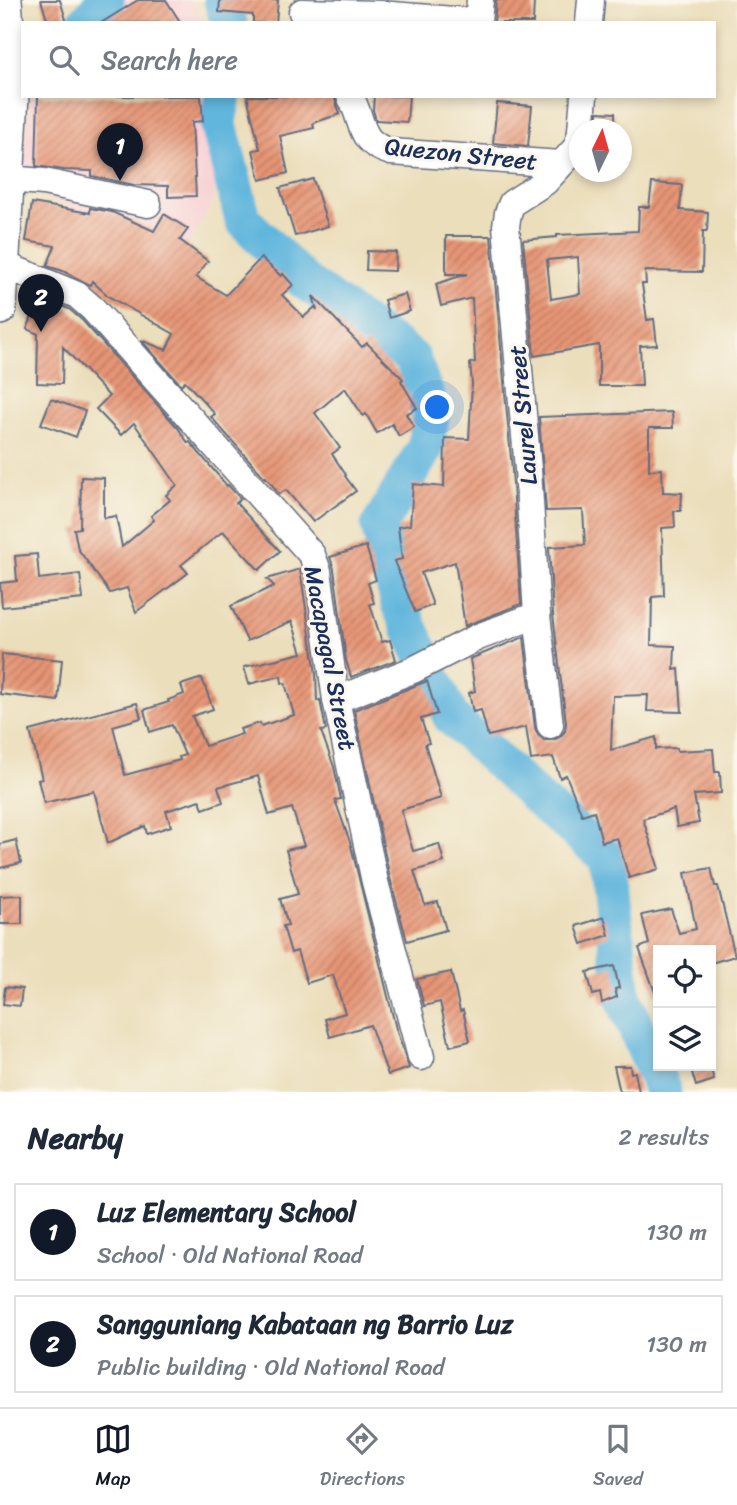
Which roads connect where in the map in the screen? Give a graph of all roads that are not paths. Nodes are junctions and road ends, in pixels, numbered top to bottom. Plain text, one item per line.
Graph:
1 (5, 0) edge
2 (480, 0) edge
3 (591, 0) edge
4 (380, 7) edge
5 (302, 12) edge
6 (471, 21) edge
7 (478, 21) edge
8 (589, 21) edge
9 (351, 98) edge
10 (584, 98) edge
11 (582, 119) edge
12 (569, 155) edge
13 (561, 164) junction
14 (7, 179) junction
15 (148, 204) dead end
16 (1, 284) edge
17 (537, 615) junction
18 (336, 700) junction
19 (550, 725) dead end
20 (421, 1057) dead end

1 - 14 main road
2 - 7 street
3 - 8 street
4 - 5 street
4 - 6 street
9 - 13 street, Quezon Street
10 - 11 street
12 - 13 street, Laurel Street
13 - 17 street, Laurel Street
14 - 15 street
14 - 16 main road
16 - 18 street, Macapagal Street
17 - 18 street
17 - 19 street, Laurel Street
18 - 20 street, Macapagal Street

